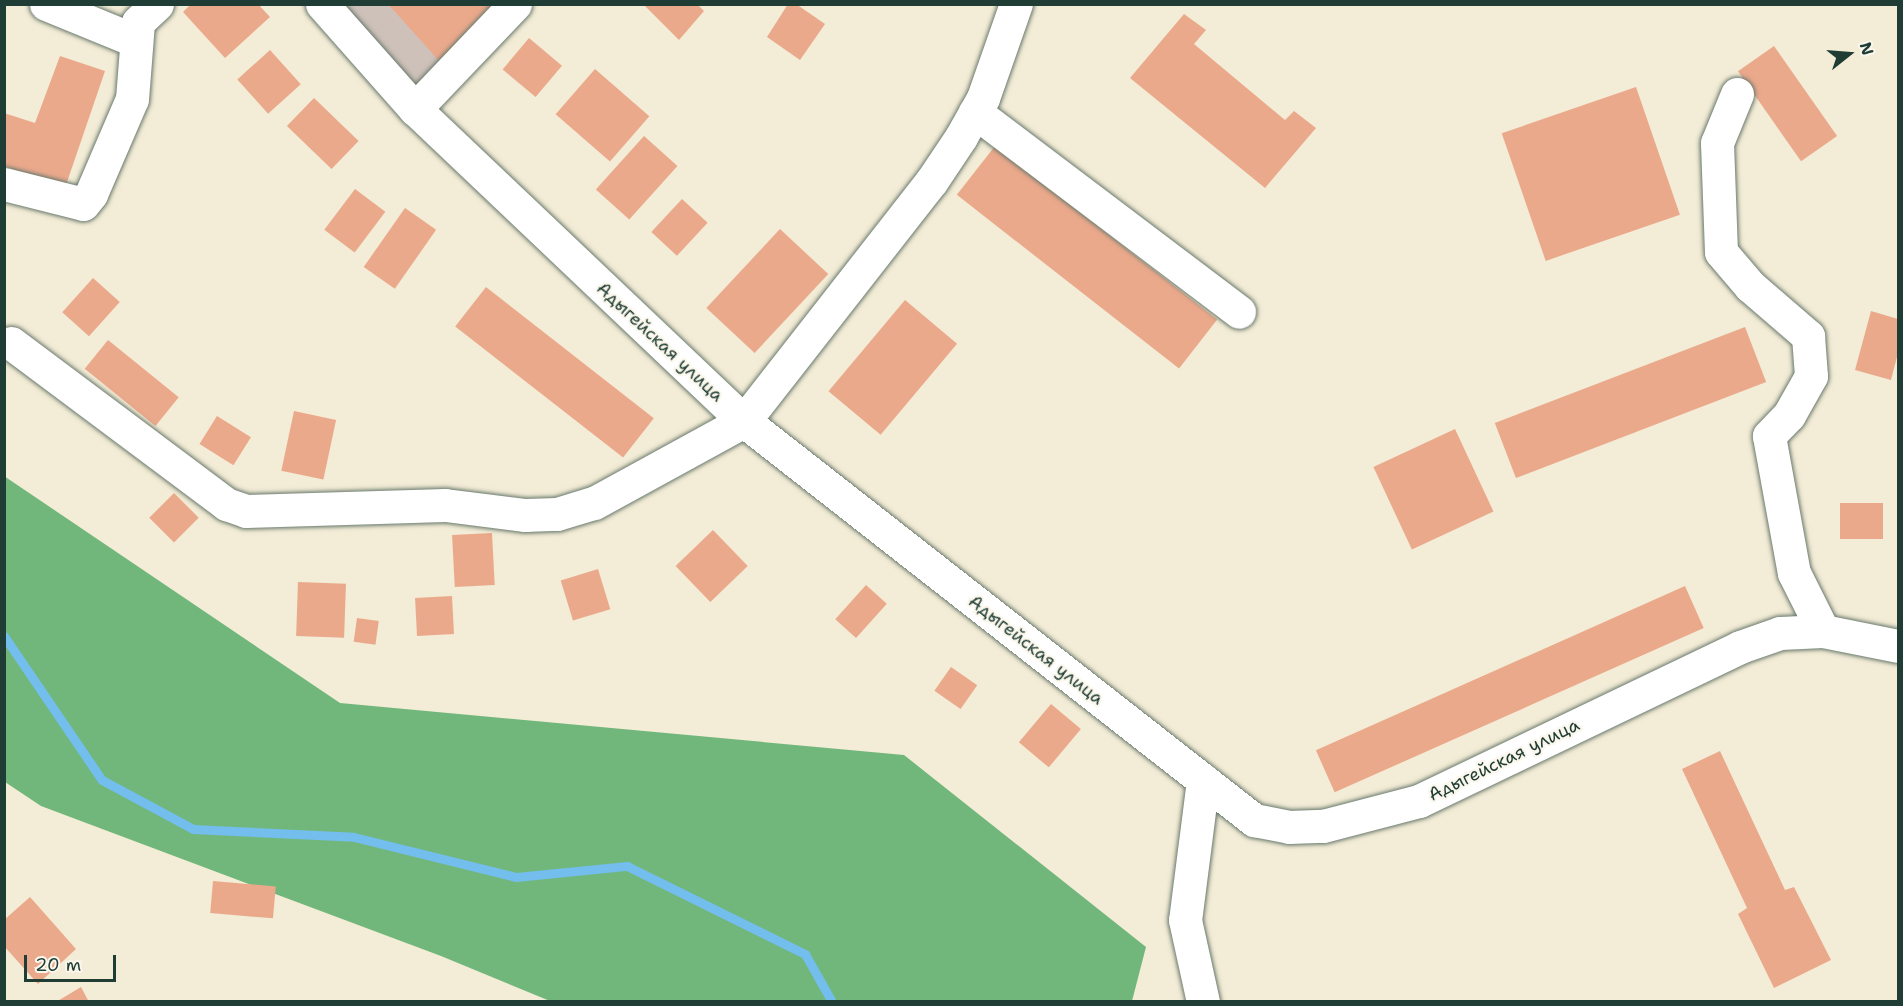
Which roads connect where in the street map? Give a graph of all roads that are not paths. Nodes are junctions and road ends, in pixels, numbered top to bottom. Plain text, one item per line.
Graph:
1 (46, 4) edge
2 (157, 4) edge
3 (322, 4) edge
4 (515, 4) edge
5 (1016, 4) edge
6 (136, 41) junction
7 (1737, 94) dead end
8 (415, 109) junction
9 (975, 112) junction
10 (4, 184) edge
11 (1239, 312) dead end
12 (11, 343) dead end
13 (744, 421) junction
14 (1823, 631) junction
15 (1899, 646) edge
16 (1203, 780) junction
17 (1203, 1002) edge

1 - 6 street
2 - 6 street
3 - 8 street, Адыгейская улица
4 - 8 street
5 - 9 street
6 - 10 street
7 - 14 street
8 - 13 street, Адыгейская улица
9 - 11 street
9 - 13 street
12 - 13 street
13 - 16 street, Адыгейская улица
14 - 15 street, Адыгейская улица
14 - 16 street, Адыгейская улица
16 - 17 street

